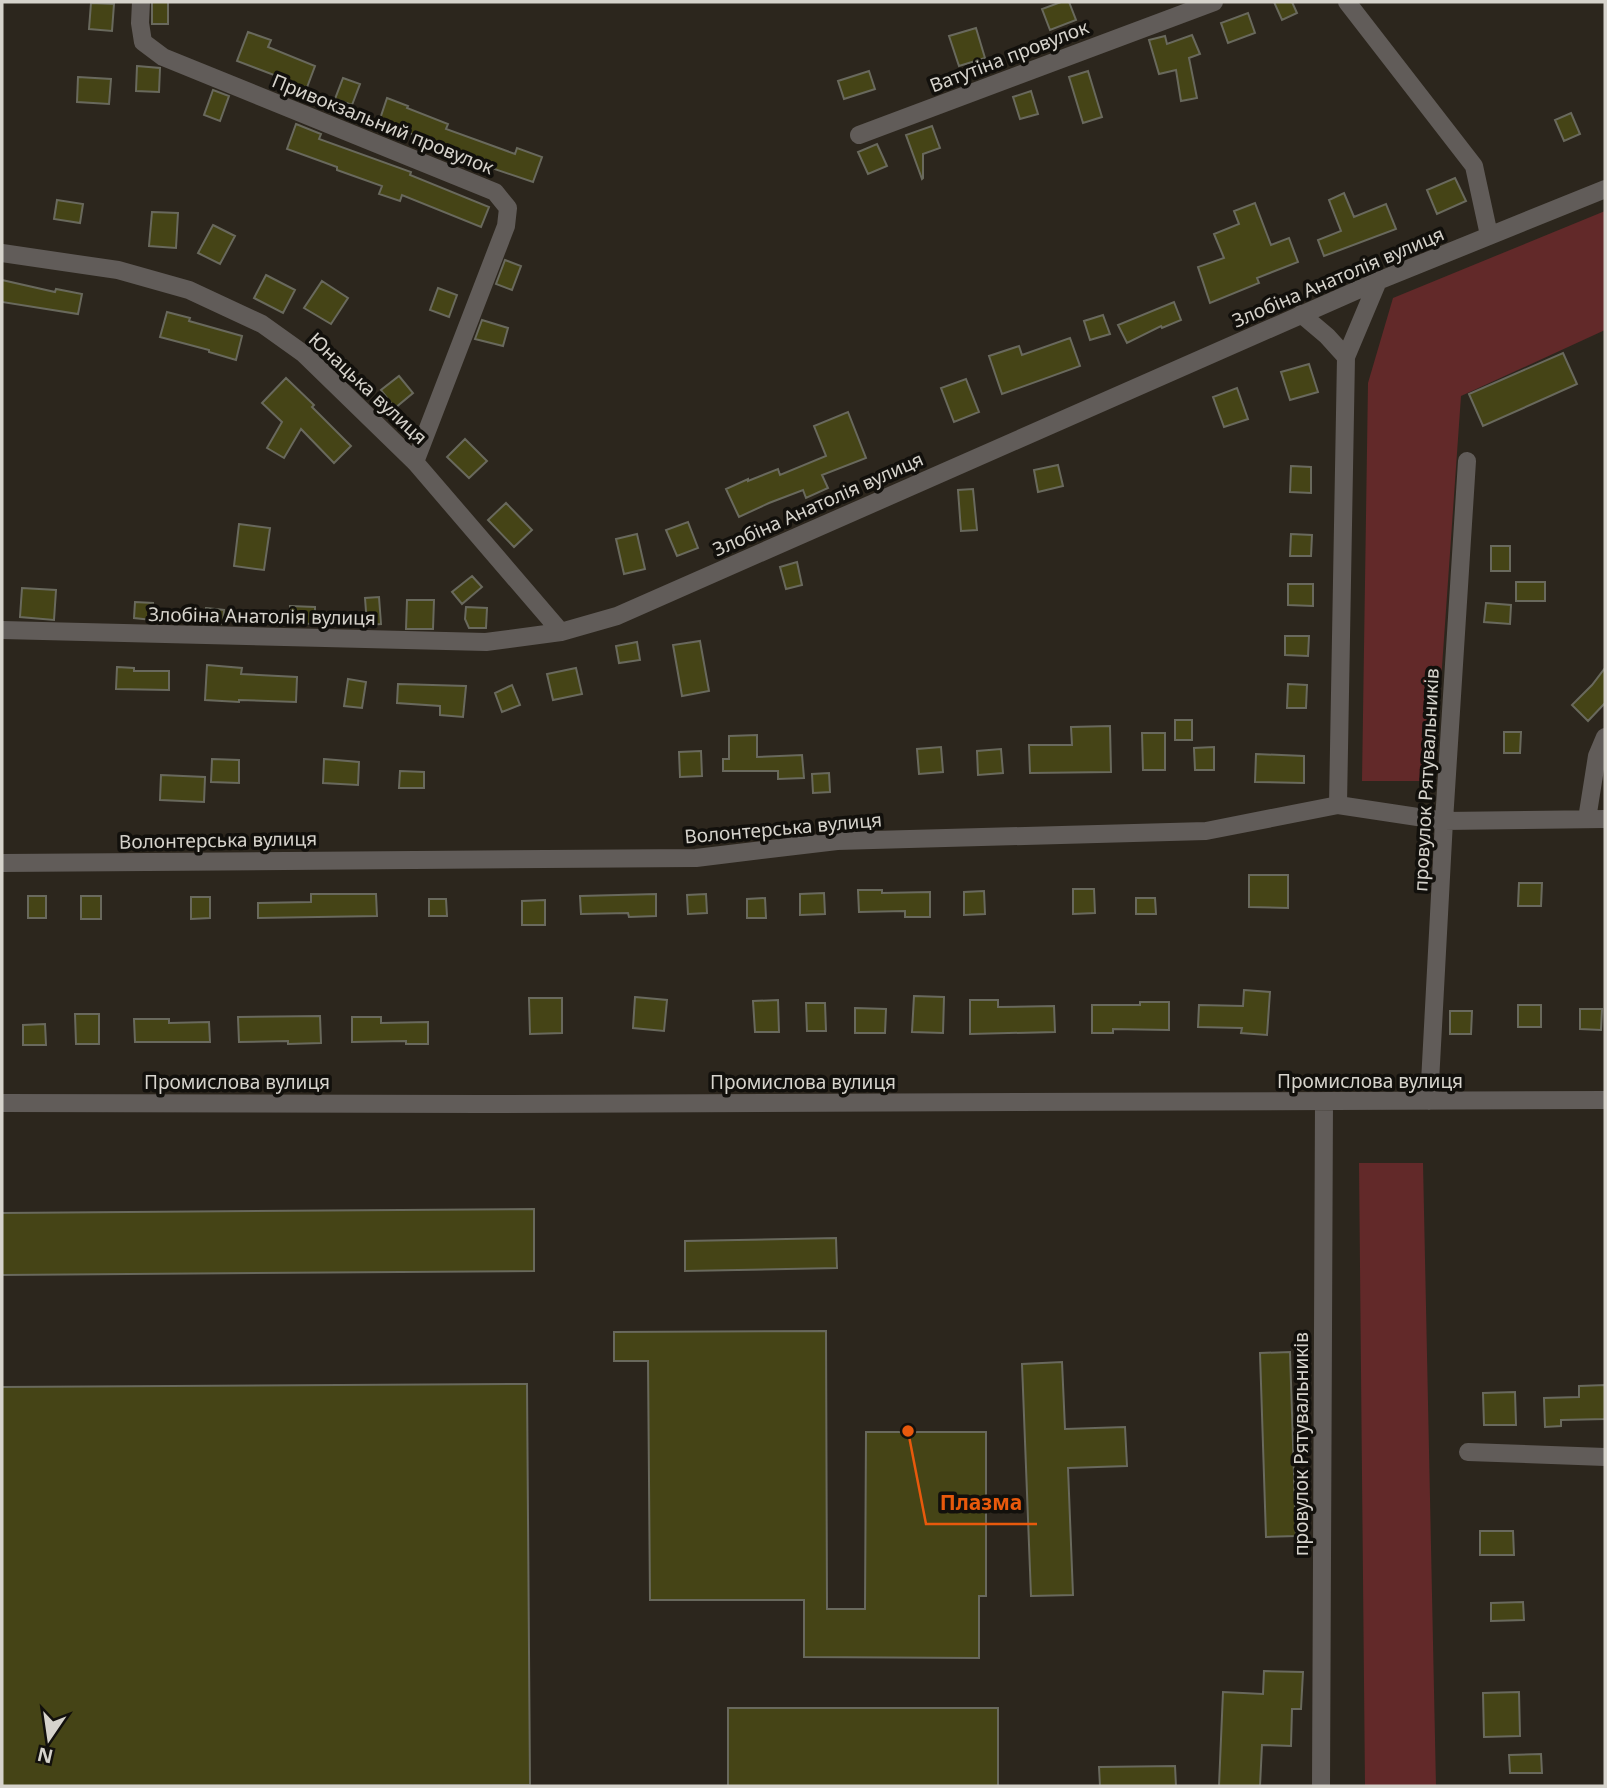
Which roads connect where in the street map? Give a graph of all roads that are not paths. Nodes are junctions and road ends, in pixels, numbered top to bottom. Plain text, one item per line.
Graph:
1 (141, 2) edge
2 (1214, 2) edge
3 (1347, 2) edge
4 (859, 135) dead end
5 (1605, 189) edge
6 (1489, 236) junction
7 (2, 253) edge
8 (1378, 281) junction
9 (1301, 314) junction
10 (1346, 357) junction
11 (1467, 461) dead end
12 (415, 462) junction
13 (2, 630) edge
14 (561, 632) junction
15 (1605, 737) edge
16 (1338, 805) junction
17 (1596, 819) edge
18 (1444, 821) junction
19 (2, 863) edge
20 (1605, 1100) edge
21 (1429, 1101) junction
22 (1324, 1102) junction
23 (2, 1103) edge
24 (1468, 1452) dead end
25 (1605, 1457) edge
26 (1321, 1786) edge

1 - 12 street, Привокзальний провулок
2 - 4 street, Ватутіна провулок
3 - 6 street
5 - 6 street, Злобіна Анатолія вулиця
6 - 8 street, Злобіна Анатолія вулиця
7 - 12 street, Юнацька вулиця
8 - 9 street, Злобіна Анатолія вулиця
8 - 10 street
9 - 10 street
9 - 14 street, Злобіна Анатолія вулиця
10 - 16 street
11 - 18 street, провулок Рятувальників
12 - 14 street, Юнацька вулиця
13 - 14 street, Злобіна Анатолія вулиця
15 - 17 street
16 - 18 street, Волонтерська вулиця
16 - 19 street, Волонтерська вулиця
17 - 18 street, Волонтерська вулиця
18 - 21 street, провулок Рятувальників
20 - 21 street, Промислова вулиця
21 - 22 street, Промислова вулиця
22 - 23 street, Промислова вулиця
22 - 26 street, провулок Рятувальників
24 - 25 street

